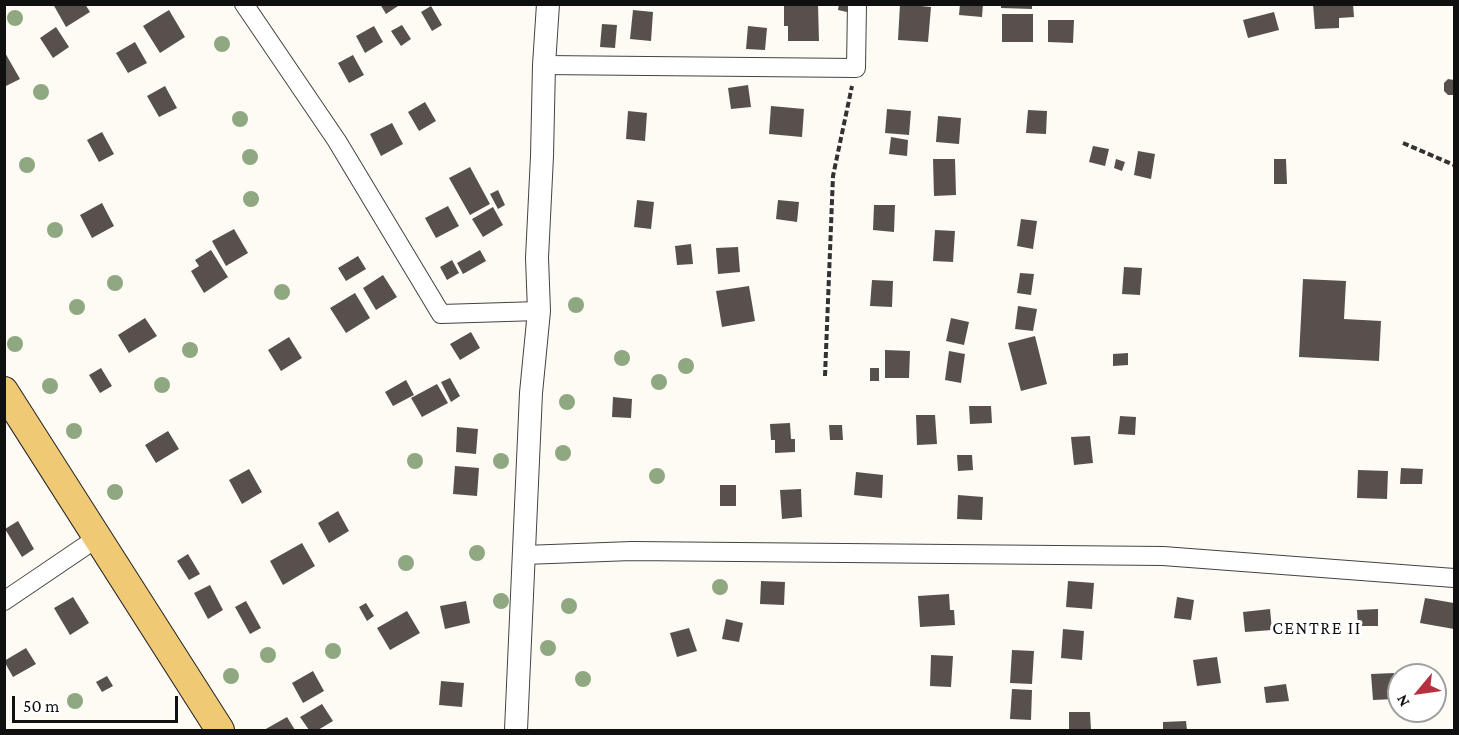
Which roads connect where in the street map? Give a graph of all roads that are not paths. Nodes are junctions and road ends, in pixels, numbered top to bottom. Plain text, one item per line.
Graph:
1 (244, 4) edge
2 (548, 4) edge
3 (857, 4) edge
4 (544, 65) junction
5 (539, 310) junction
6 (4, 391) edge
7 (98, 538) junction
8 (524, 555) junction
9 (1455, 578) edge
10 (4, 601) edge
11 (220, 730) edge
12 (516, 730) edge

1 - 5 street
2 - 4 street
3 - 4 street
4 - 5 street
5 - 8 street
6 - 7 main road
7 - 10 street
7 - 11 main road
8 - 9 street
8 - 12 street

